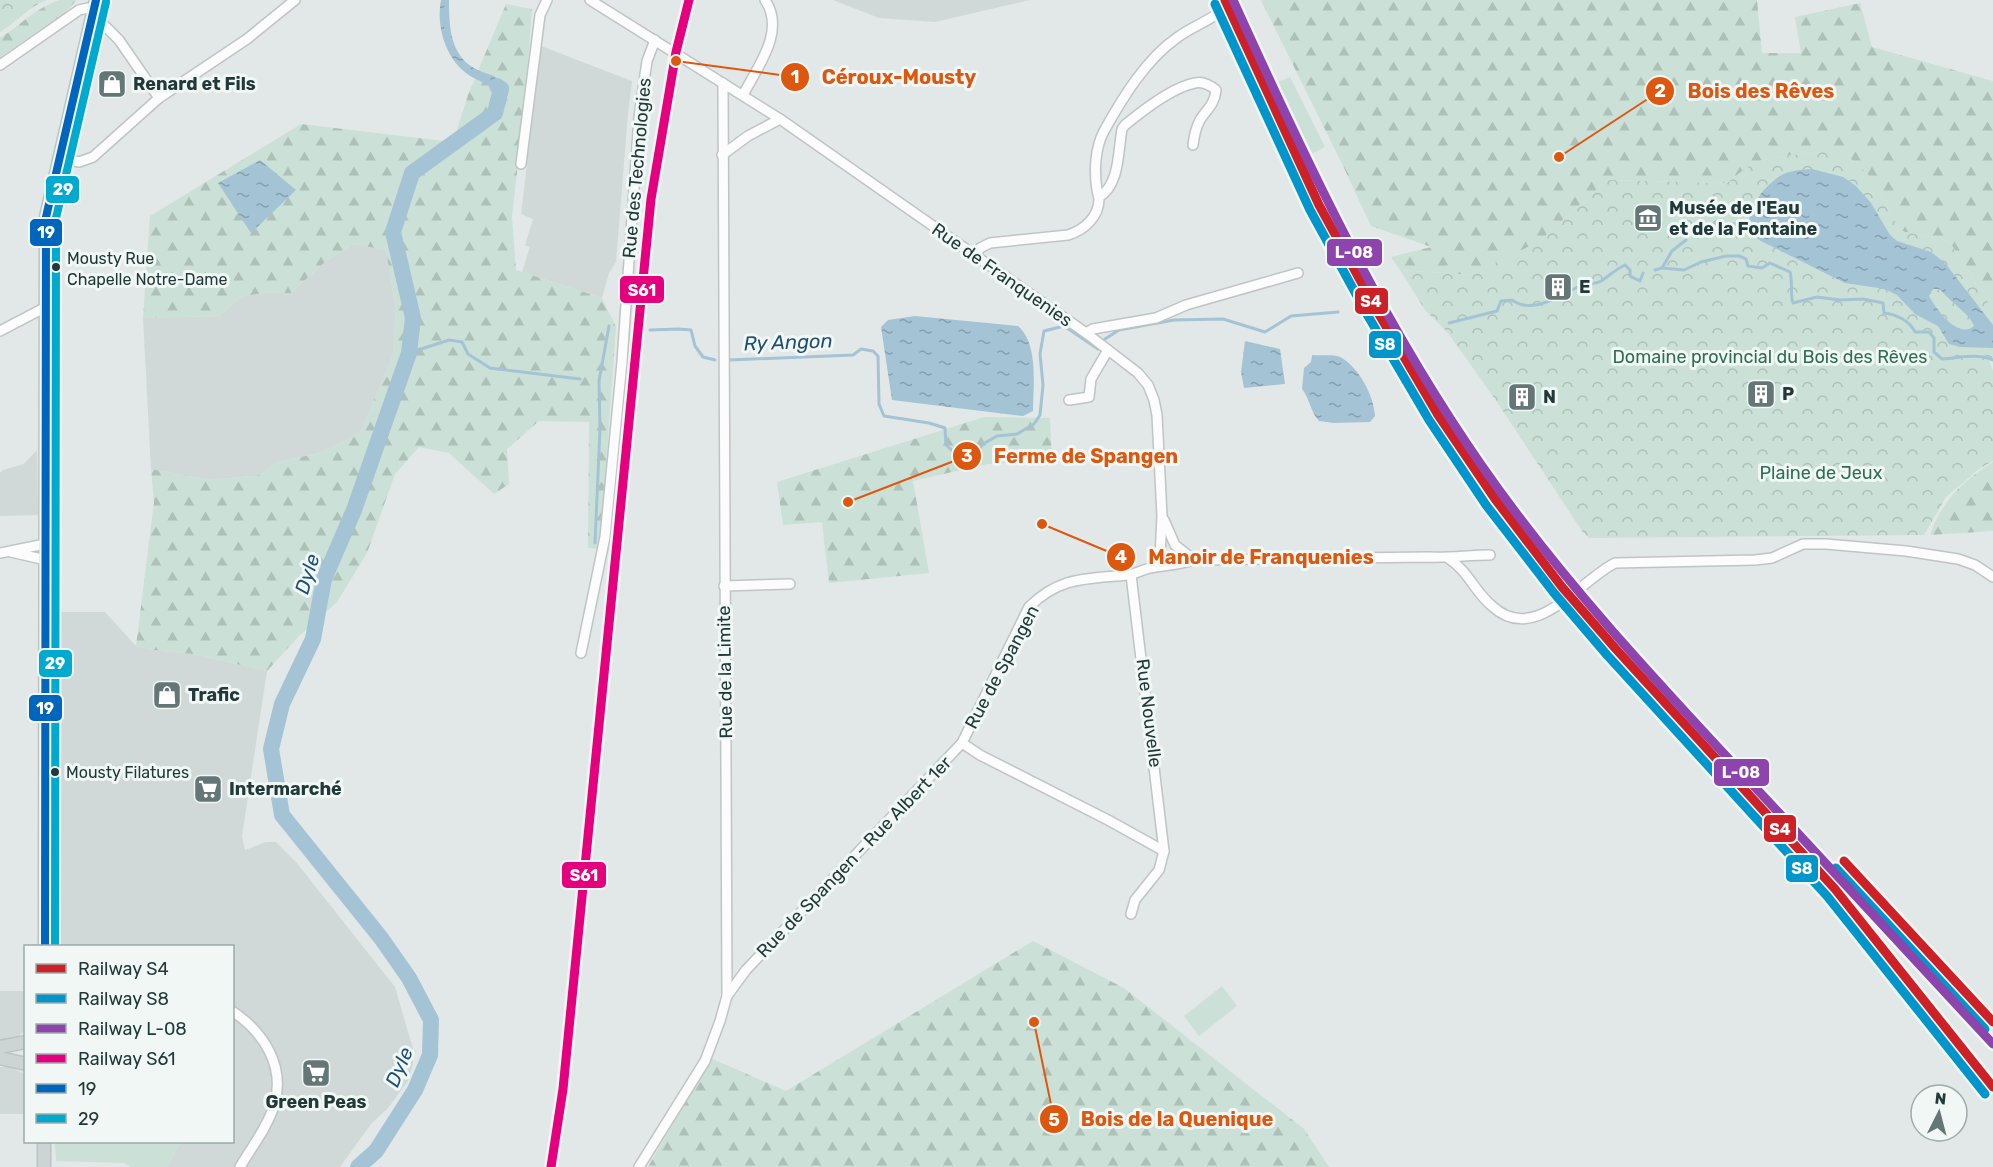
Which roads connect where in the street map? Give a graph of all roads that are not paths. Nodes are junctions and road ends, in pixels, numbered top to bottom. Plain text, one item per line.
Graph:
1 (295, 0) edge
2 (547, 0) edge
3 (590, 0) edge
4 (765, 0) edge
5 (1230, 0) edge
6 (95, 5) edge
7 (655, 40) junction
8 (0, 65) edge
9 (723, 83) junction
10 (743, 95) junction
11 (159, 98) junction
12 (780, 119) junction
13 (1194, 145) dead end
14 (722, 155) junction
15 (59, 158) junction
16 (521, 164) dead end
17 (1099, 197) junction
18 (975, 256) junction
19 (1298, 273) dead end
20 (45, 307) junction
21 (0, 331) edge
22 (1086, 333) junction
23 (1108, 350) junction
24 (1069, 400) dead end
25 (1162, 516) junction
26 (45, 544) junction
27 (1178, 548) junction
28 (4, 552) edge
29 (1161, 553) junction
30 (1490, 555) dead end
31 (1448, 558) junction
32 (46, 560) junction
33 (1194, 560) junction
34 (1180, 562) junction
35 (1166, 565) junction
36 (1148, 568) junction
37 (1131, 575) junction
38 (1993, 577) edge
39 (790, 584) dead end
40 (724, 586) junction
41 (581, 653) dead end
42 (963, 743) junction
43 (1164, 851) junction
44 (1131, 914) dead end
45 (45, 945) edge
46 (728, 968) junction
47 (746, 970) junction
48 (727, 996) junction
49 (234, 1013) edge
50 (24, 1043) edge
51 (0, 1047) edge
52 (0, 1058) edge
53 (24, 1064) edge
54 (44, 1143) edge
55 (45, 1167) edge
56 (240, 1167) edge
57 (639, 1167) edge

1 - 11 street
2 - 16 street
3 - 7 street, Rue de Franquenies
4 - 10 street
5 - 17 street
6 - 8 street
6 - 11 street
6 - 15 main road
7 - 9 street, Rue de Franquenies
7 - 41 street, Rue des Technologies
9 - 10 street, Rue de Franquenies
9 - 14 street, Rue de la Limite
10 - 12 street, Rue de Franquenies
11 - 15 street
12 - 14 street
12 - 18 street, Rue de Franquenies
13 - 17 street
14 - 40 street, Rue de la Limite
15 - 20 main road
17 - 18 street
18 - 22 street, Rue de Franquenies
19 - 22 street
20 - 21 street
20 - 26 main road
22 - 23 street, Rue de Franquenies
23 - 24 street
23 - 25 street, Rue de Franquenies
25 - 27 street, Rue de Franquenies
25 - 29 street, Rue de Franquenies
26 - 28 street
26 - 32 main road
27 - 29 street
27 - 33 street
27 - 34 street
28 - 32 street
29 - 35 street
29 - 36 street, Rue de Spangen
30 - 31 street
31 - 33 street
31 - 38 street
32 - 45 main road
33 - 34 street
34 - 35 street
35 - 36 street, Rue de Spangen
36 - 37 street, Rue de Spangen
37 - 42 street, Rue de Spangen
37 - 43 street, Rue Nouvelle
39 - 40 street
40 - 46 street, Rue de la Limite
42 - 43 street
42 - 47 street, Rue de Spangen - Rue Albert 1er
43 - 44 street
46 - 47 street
46 - 48 street, Rue de la Limite
47 - 48 street, Rue de Spangen - Rue Albert 1er
48 - 57 street, Rue de la Limite
49 - 56 street
50 - 51 main road
52 - 53 main road
54 - 55 main road

